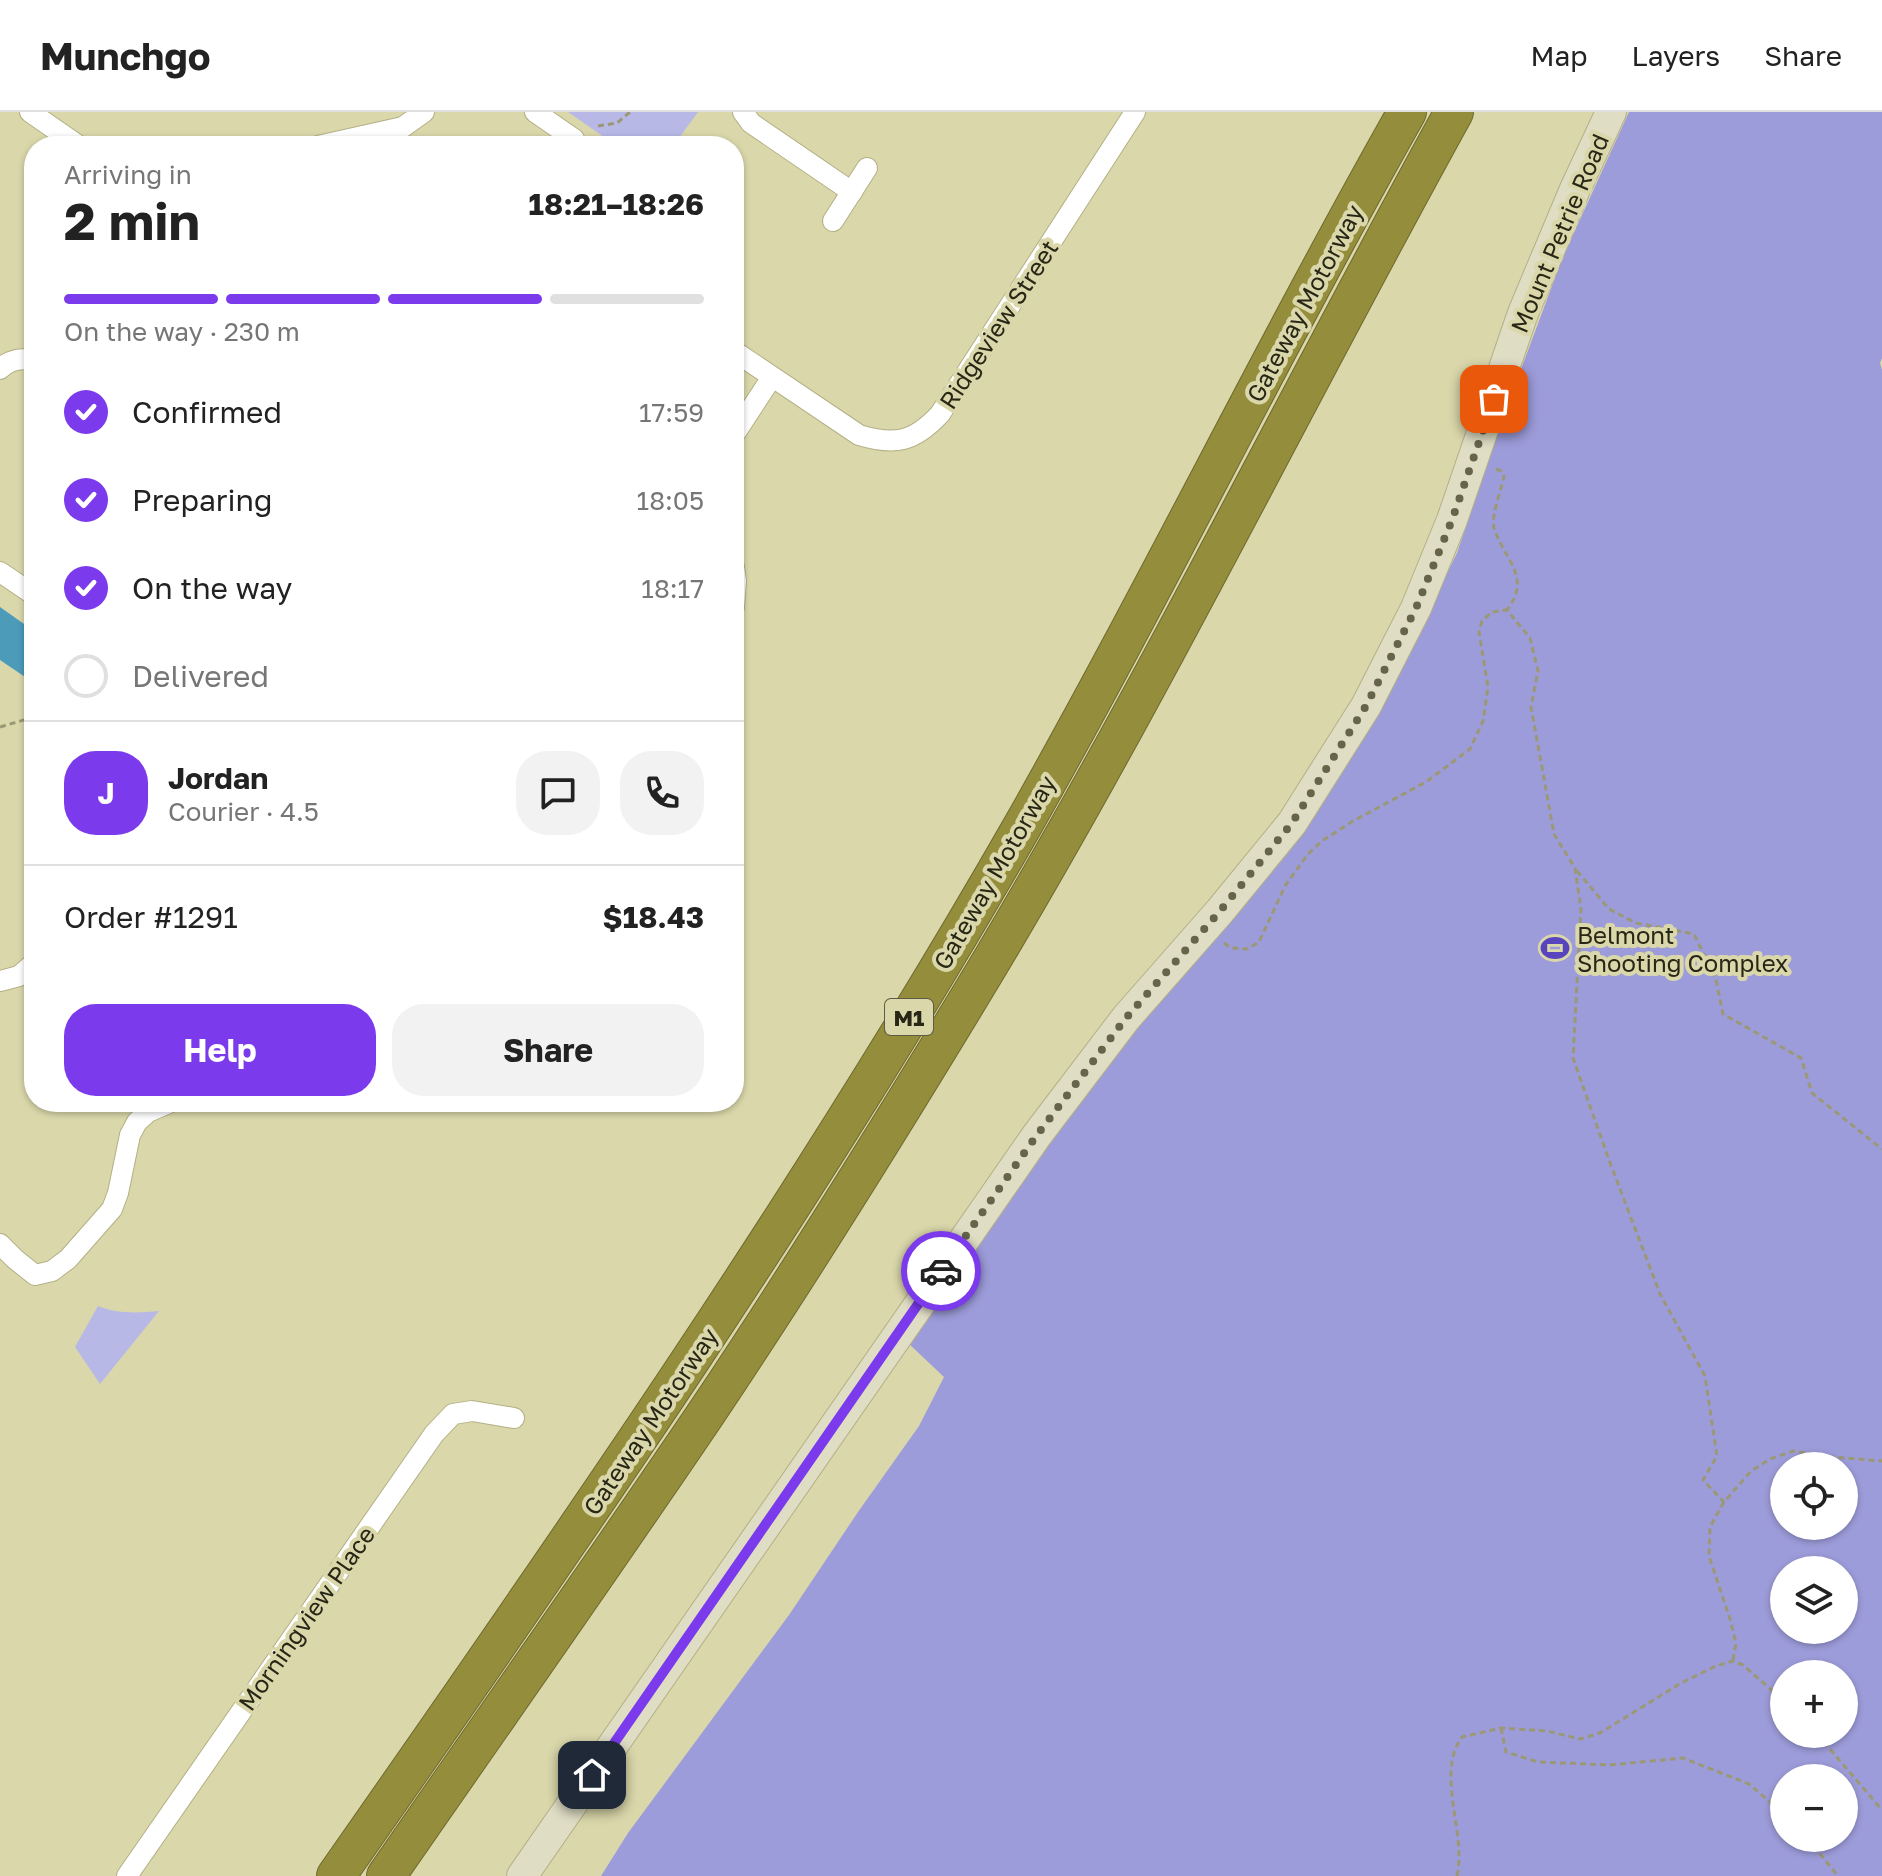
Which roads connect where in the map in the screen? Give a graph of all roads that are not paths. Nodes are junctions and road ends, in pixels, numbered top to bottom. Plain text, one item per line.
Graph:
1 (30, 112) edge
2 (424, 112) edge
3 (535, 112) edge
4 (743, 112) edge
5 (1135, 112) edge
6 (1407, 112) edge
7 (1454, 112) edge
8 (1611, 112) edge
9 (65, 136) edge
10 (363, 136) edge
11 (570, 136) edge
12 (867, 168) dead end
13 (852, 192) junction
14 (833, 221) dead end
15 (744, 358) edge
16 (24, 360) edge
17 (0, 369) edge
18 (772, 377) junction
19 (744, 420) edge
20 (0, 572) edge
21 (24, 588) edge
22 (24, 972) edge
23 (0, 981) edge
24 (148, 1112) edge
25 (0, 1244) edge
26 (514, 1418) dead end
27 (127, 1876) edge
28 (336, 1876) edge
29 (386, 1876) edge
30 (522, 1876) edge

1 - 9 street
2 - 10 street
3 - 11 street
4 - 13 street
5 - 18 street, Ridgeview Street
6 - 28 highway, Gateway Motorway / M1
7 - 29 highway, Gateway Motorway / M1
8 - 30 street, Mount Petrie Road
12 - 13 street
13 - 14 street
15 - 18 street, Ridgeview Street
16 - 17 street
18 - 19 street
20 - 21 street
22 - 23 street
24 - 25 street
26 - 27 street, Morningview Place

